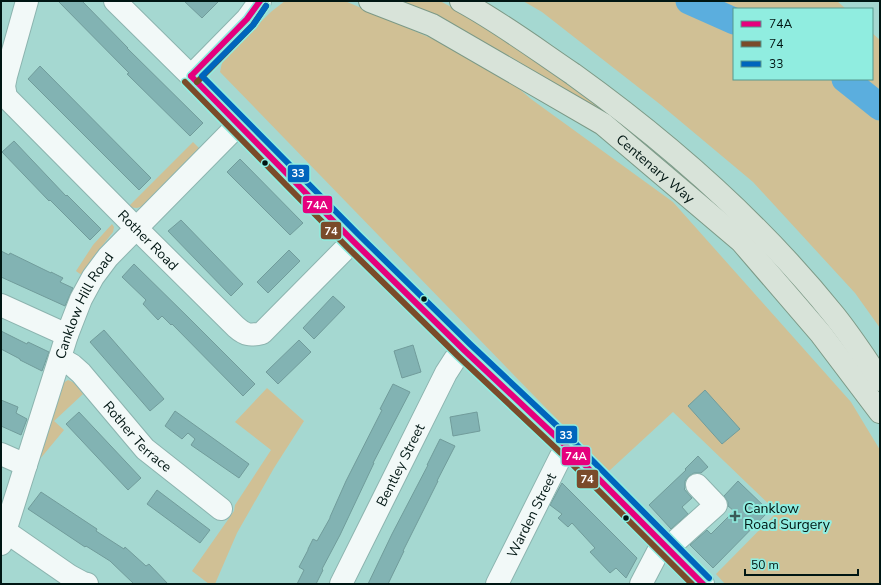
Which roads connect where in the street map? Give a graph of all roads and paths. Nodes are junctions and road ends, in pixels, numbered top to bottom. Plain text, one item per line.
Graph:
1 (115, 1) edge
2 (260, 1) edge
3 (370, 1) edge
4 (462, 1) edge
5 (24, 10) edge
6 (191, 76) junction
7 (238, 125) junction
8 (136, 228) junction
9 (353, 241) junction
10 (1, 305) edge
11 (67, 335) junction
12 (464, 350) junction
13 (60, 358) junction
14 (880, 380) edge
15 (880, 412) edge
16 (567, 447) junction
17 (1, 454) edge
18 (26, 465) junction
19 (697, 485) dead end
20 (221, 509) dead end
21 (3, 538) edge
22 (666, 545) junction
23 (87, 584) edge
24 (341, 584) edge
25 (497, 584) edge
26 (641, 584) edge
27 (703, 584) edge

1 - 6 street
2 - 6 street
3 - 15 main road, Centenary Way
4 - 14 main road, Centenary Way
5 - 8 street, Rother Road
6 - 7 street
7 - 8 street, Canklow Hill Road
7 - 9 street
8 - 9 street, Rother Road
8 - 11 street, Canklow Hill Road
9 - 12 street
10 - 11 street
11 - 13 street, Canklow Hill Road
12 - 16 street
12 - 24 street, Bentley Street
13 - 18 street, Canklow Hill Road
13 - 20 street, Rother Terrace
16 - 22 street
16 - 25 street, Warden Street
17 - 18 street
18 - 21 street, Canklow Hill Road
19 - 22 street
21 - 23 street
22 - 26 street
22 - 27 street

